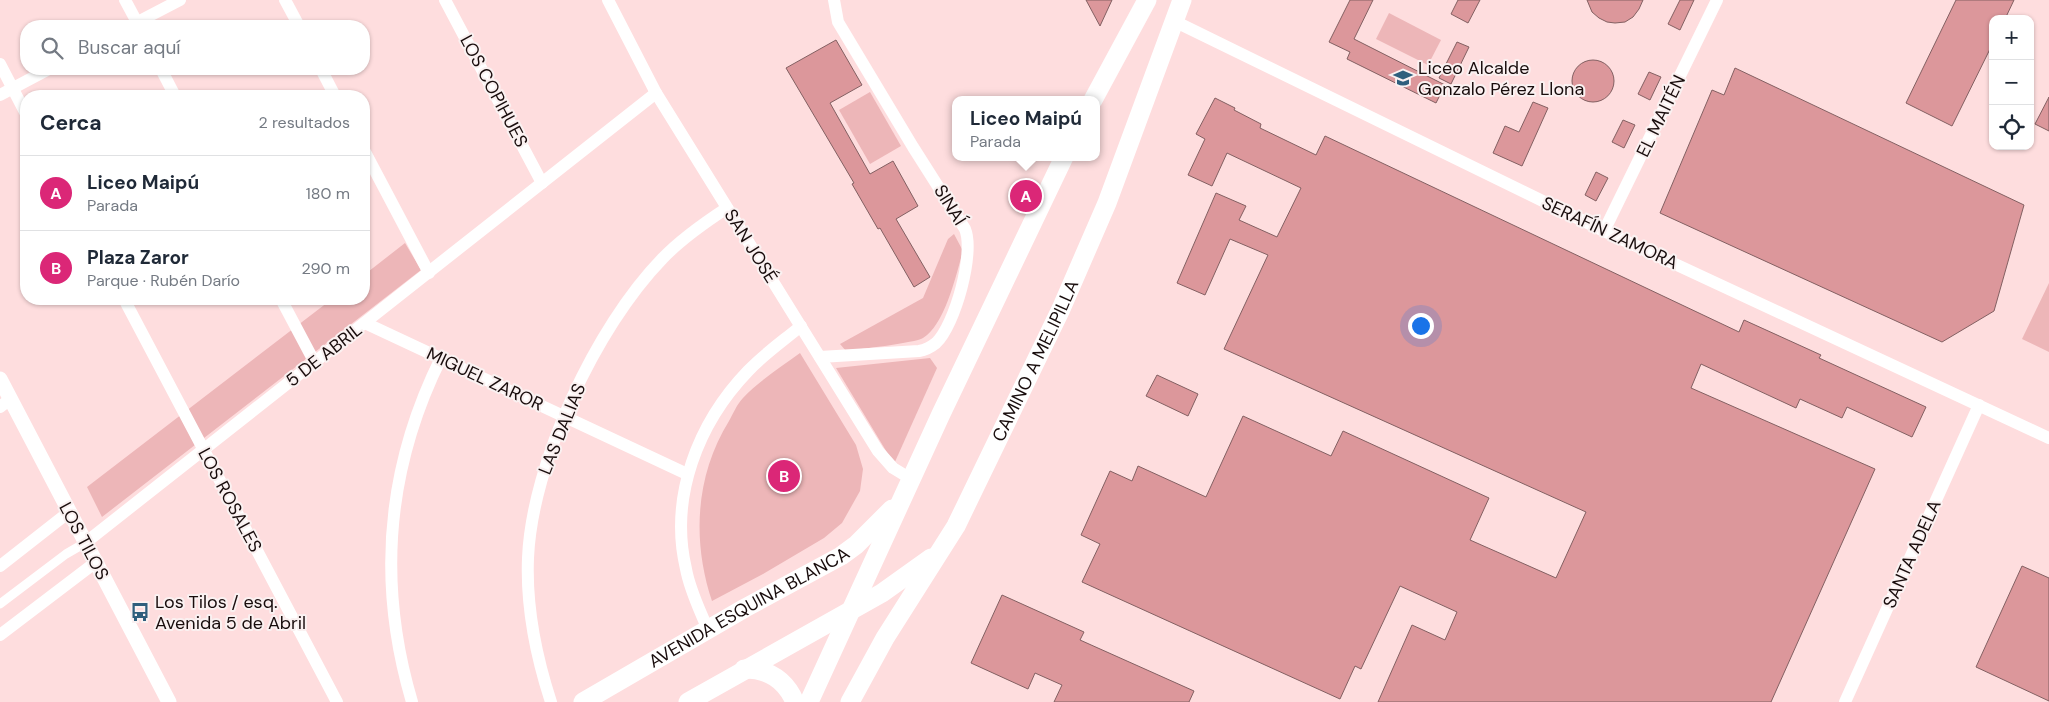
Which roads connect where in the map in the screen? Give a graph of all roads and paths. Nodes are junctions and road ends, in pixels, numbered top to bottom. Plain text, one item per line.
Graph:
1 (125, 0) edge
2 (180, 0) edge
3 (285, 0) edge
4 (445, 0) edge
5 (608, 0) edge
6 (834, 0) edge
7 (1147, 0) edge
8 (1182, 0) edge
9 (1717, 0) edge
10 (133, 20) edge
11 (144, 20) edge
12 (295, 20) edge
13 (1174, 20) junction
14 (0, 64) edge
15 (37, 75) edge
16 (164, 75) edge
17 (324, 75) edge
18 (12, 88) junction
19 (173, 90) edge
20 (333, 90) edge
21 (656, 93) junction
22 (0, 95) edge
23 (1095, 96) edge
24 (20, 103) edge
25 (370, 161) edge
26 (1062, 161) edge
27 (542, 183) junction
28 (727, 208) junction
29 (1604, 231) junction
30 (429, 273) junction
31 (127, 305) edge
32 (284, 305) edge
33 (365, 323) junction
34 (801, 326) junction
35 (820, 357) junction
36 (440, 358) junction
37 (315, 363) junction
38 (0, 379) edge
39 (5, 403) edge
40 (1979, 405) junction
41 (565, 417) junction
42 (2049, 438) edge
43 (204, 451) junction
44 (687, 474) junction
45 (911, 479) junction
46 (903, 497) junction
47 (69, 512) junction
48 (86, 543) junction
49 (945, 545) junction
50 (96, 562) junction
51 (0, 566) edge
52 (0, 604) edge
53 (852, 610) junction
54 (708, 630) junction
55 (0, 636) edge
56 (744, 669) junction
57 (169, 702) edge
58 (337, 702) edge
59 (412, 702) edge
60 (551, 702) edge
61 (583, 702) edge
62 (688, 702) edge
63 (795, 702) edge
64 (809, 702) edge
65 (850, 702) edge
66 (1845, 702) edge

1 - 10 street
2 - 11 street
3 - 12 street
4 - 27 street, LOS COPIHUES
5 - 21 street, SAN JOSÉ
6 - 35 street, SINAÍ
7 - 23 main road
8 - 13 main road, CAMINO A MELIPILLA
9 - 29 street, EL MAITÉN
13 - 29 street, SERAFÍN ZAMORA
13 - 49 main road, CAMINO A MELIPILLA
14 - 18 street
15 - 18 street
16 - 19 street
17 - 20 street
18 - 22 street
18 - 24 street
21 - 27 street, 5 DE ABRIL
21 - 28 street, SAN JOSÉ
25 - 30 street
26 - 45 main road
27 - 30 street, 5 DE ABRIL
28 - 34 street, SAN JOSÉ
28 - 41 street, LAS DALIAS
29 - 40 street, SERAFÍN ZAMORA
30 - 33 street, 5 DE ABRIL
31 - 43 street, LOS ROSALES
32 - 37 street
33 - 36 street, MIGUEL ZAROR
33 - 37 street, 5 DE ABRIL
34 - 35 street, SAN JOSÉ
34 - 44 street
35 - 45 street, SAN JOSÉ
36 - 41 street, MIGUEL ZAROR
36 - 59 street
37 - 43 street, 5 DE ABRIL
38 - 39 street, LOS TILOS
39 - 47 street, LOS TILOS
40 - 42 street, SERAFÍN ZAMORA
40 - 66 street, SANTA ADELA
41 - 44 street, MIGUEL ZAROR
41 - 60 street, LAS DALIAS
43 - 48 street, 5 DE ABRIL
43 - 58 street, LOS ROSALES
44 - 54 street
45 - 46 main road
46 - 53 main road
46 - 54 main road, AVENIDA ESQUINA BLANCA
47 - 48 street, LOS TILOS
47 - 51 street
48 - 50 street, LOS TILOS
48 - 52 street
49 - 53 main road
49 - 65 main road, CAMINO A MELIPILLA
50 - 55 street
50 - 57 street, LOS TILOS
53 - 56 main road
53 - 64 main road
54 - 61 main road, AVENIDA ESQUINA BLANCA
56 - 62 main road
56 - 63 main road

